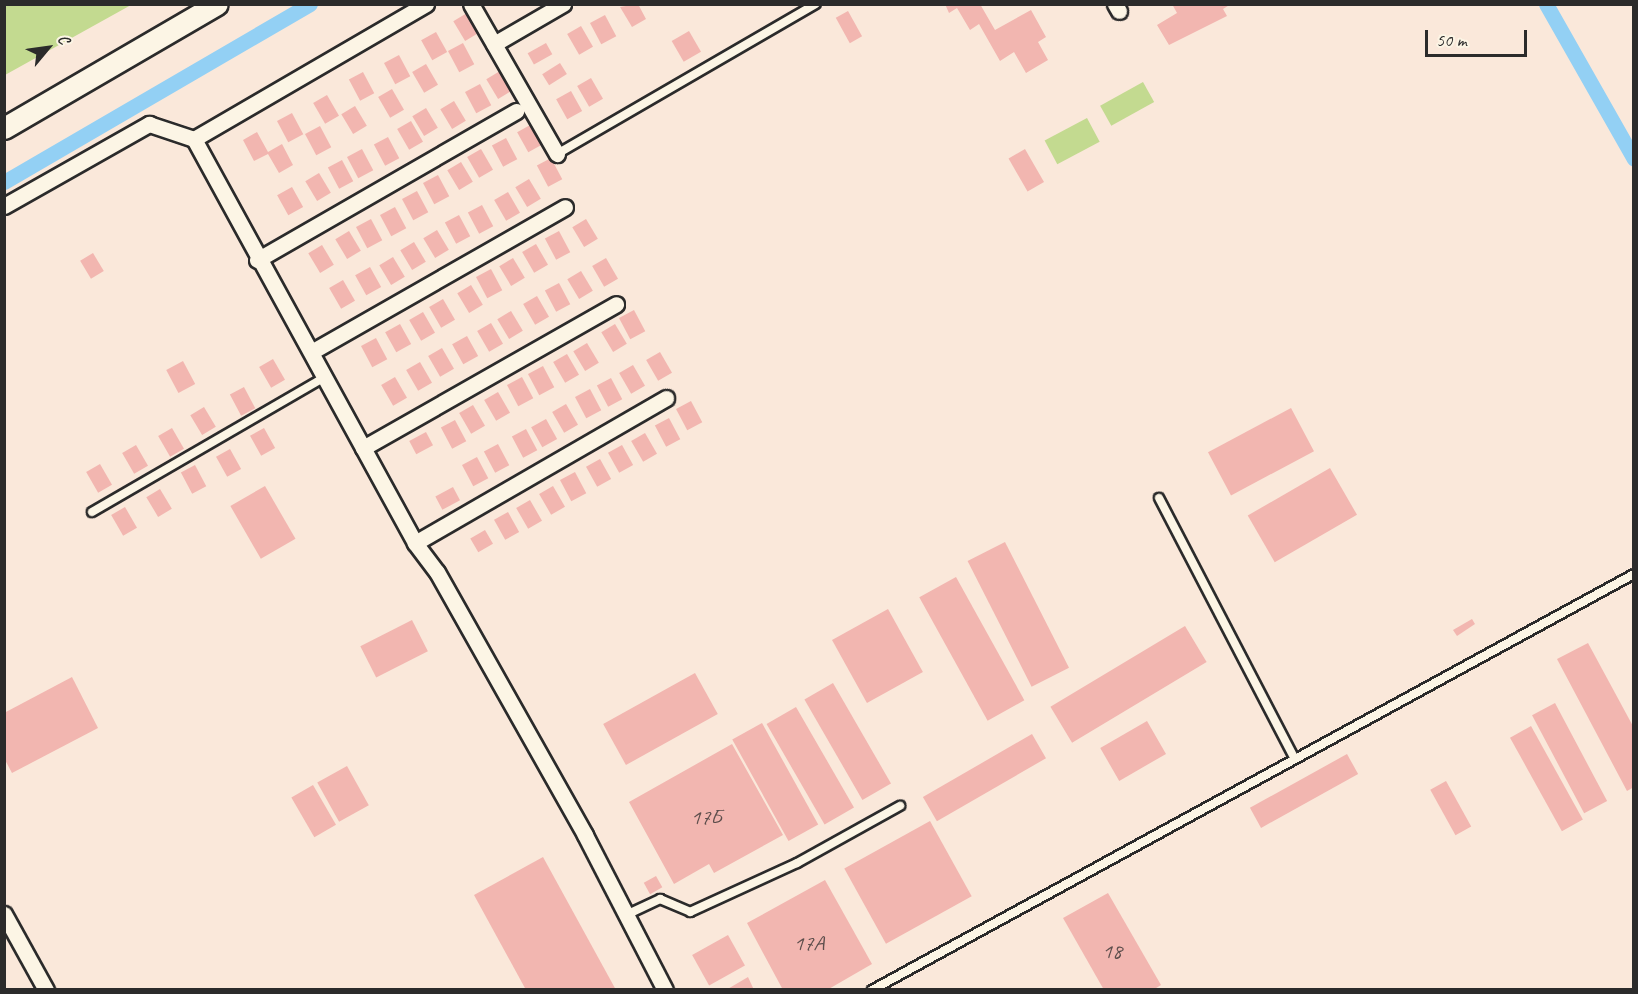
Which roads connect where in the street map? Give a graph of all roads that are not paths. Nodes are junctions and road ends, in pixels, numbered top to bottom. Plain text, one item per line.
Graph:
1 (217, 4) edge
2 (426, 4) edge
3 (471, 4) edge
4 (563, 4) edge
5 (816, 4) edge
6 (494, 44) junction
7 (516, 111) dead end
8 (4, 128) edge
9 (194, 139) junction
10 (557, 154) joint
11 (4, 206) edge
12 (565, 207) dead end
13 (257, 260) junction
14 (616, 304) dead end
15 (313, 351) junction
16 (326, 376) junction
17 (666, 398) dead end
18 (363, 448) junction
19 (1159, 498) dead end
20 (92, 512) dead end
21 (415, 543) junction
22 (1634, 574) edge
23 (1295, 759) junction
24 (900, 806) dead end
25 (4, 914) edge
26 (626, 915) junction
27 (664, 988) edge
28 (46, 990) edge
29 (872, 990) edge

1 - 8 main road
2 - 9 street
3 - 6 street
4 - 6 street
5 - 10 lane
6 - 10 street
7 - 13 street
9 - 11 street
9 - 13 street
12 - 15 street
13 - 15 street
14 - 18 street
15 - 16 street
16 - 18 street
16 - 20 lane
17 - 21 street
18 - 21 street
19 - 23 lane
21 - 26 street
22 - 23 lane
23 - 29 lane
24 - 26 lane
25 - 28 street
26 - 27 street

